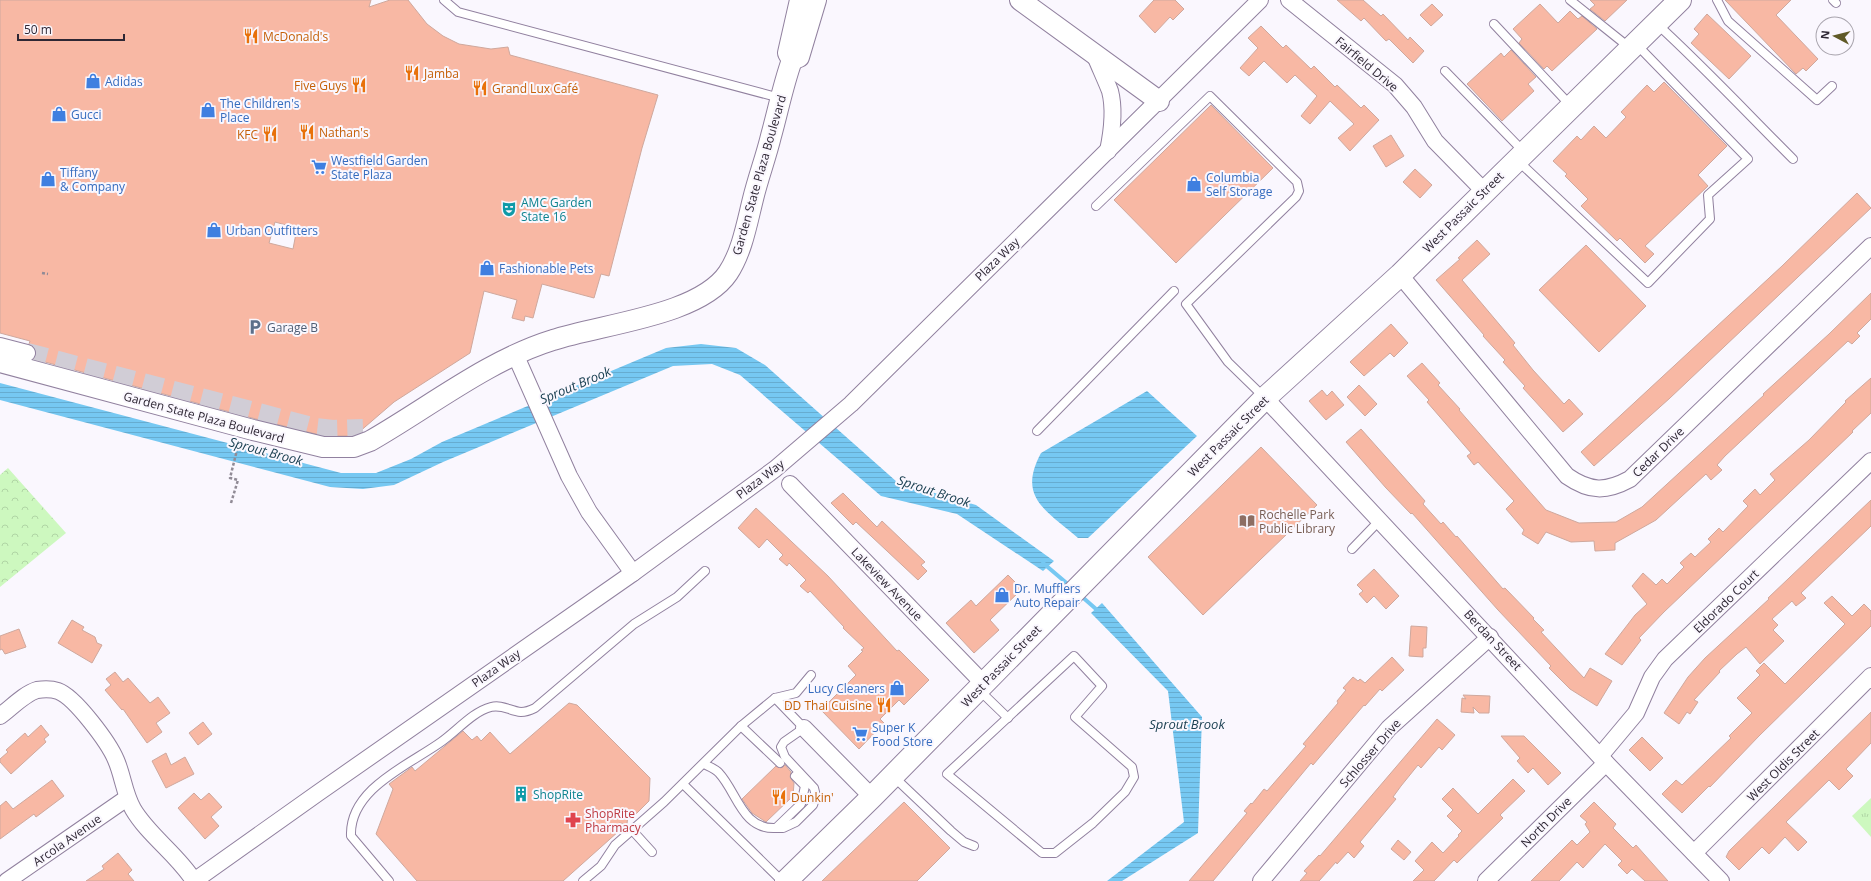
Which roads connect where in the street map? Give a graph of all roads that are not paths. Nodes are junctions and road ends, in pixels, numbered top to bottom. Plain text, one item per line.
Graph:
1 (444, 0) edge
2 (800, 0) edge
3 (816, 0) edge
4 (1020, 0) edge
5 (1260, 0) edge
6 (1289, 0) edge
7 (1570, 0) edge
8 (1680, 0) edge
9 (1717, 0) edge
10 (1494, 24) dead end
11 (1656, 24) junction
12 (1633, 46) junction
13 (1094, 53) junction
14 (792, 60) junction
15 (1445, 71) dead end
16 (1832, 86) dead end
17 (780, 98) junction
18 (1159, 101) junction
19 (1571, 106) junction
20 (1108, 151) junction
21 (1520, 155) junction
22 (1793, 159) dead end
23 (1484, 191) junction
24 (1096, 206) dead end
25 (1871, 246) edge
26 (1400, 275) junction
27 (1174, 291) dead end
28 (0, 346) edge
29 (27, 353) tunnel mouth
30 (515, 354) junction
31 (0, 362) edge
32 (1265, 398) junction
33 (404, 420) junction
34 (362, 429) tunnel mouth
35 (1037, 431) dead end
36 (1871, 461) edge
37 (790, 484) dead end
38 (1380, 520) junction
39 (1352, 549) dead end
40 (704, 571) dead end
41 (633, 573) junction
42 (1490, 637) junction
43 (811, 675) dead end
44 (1871, 676) edge
45 (982, 686) junction
46 (775, 698) junction
47 (0, 716) edge
48 (1008, 718) junction
49 (741, 726) junction
50 (804, 728) junction
51 (781, 747) junction
52 (1603, 760) junction
53 (704, 764) junction
54 (795, 776) dead end
55 (893, 776) junction
56 (683, 784) junction
57 (872, 797) junction
58 (127, 798) junction
59 (776, 828) junction
60 (632, 830) junction
61 (974, 846) dead end
62 (652, 852) dead end
63 (1694, 853) junction
64 (789, 880) edge
65 (7, 881) edge
66 (194, 881) edge
67 (389, 881) edge
68 (583, 881) edge
69 (1261, 881) edge
70 (1486, 881) edge
71 (1721, 881) edge

1 - 17 lane
2 - 14 street, Garden State Plaza Boulevard
3 - 14 street, Garden State Plaza Boulevard
4 - 13 street
5 - 18 street, Plaza Way
6 - 23 street, Fairfield Drive
7 - 12 lane
8 - 11 main road, West Passaic Street
9 - 16 lane
10 - 19 lane
11 - 12 main road, West Passaic Street
11 - 22 lane
12 - 19 main road, West Passaic Street
12 - 21 lane
13 - 18 street
13 - 20 street
14 - 17 street, Garden State Plaza Boulevard
15 - 21 lane
17 - 30 street, Garden State Plaza Boulevard
18 - 20 street, Plaza Way
19 - 21 main road, West Passaic Street
20 - 41 street, Plaza Way
21 - 23 main road, West Passaic Street
23 - 26 main road, West Passaic Street
24 - 32 lane
25 - 26 street, Cedar Drive
26 - 32 main road, West Passaic Street
27 - 35 lane
28 - 29 street
30 - 33 street, Garden State Plaza Boulevard
30 - 41 street
31 - 33 street, Garden State Plaza Boulevard
32 - 38 street, Berdan Street
32 - 45 main road, West Passaic Street
33 - 34 street, Garden State Plaza Boulevard
36 - 52 street, Eldorado Court
37 - 45 street, Lakeview Avenue
38 - 39 lane
38 - 42 street, Berdan Street
40 - 67 lane
41 - 66 street, Plaza Way
42 - 52 street, Berdan Street
42 - 69 street, Schlosser Drive
43 - 46 lane
44 - 63 street, West Oldis Street
45 - 48 lane
45 - 55 main road, West Passaic Street
46 - 49 lane
46 - 50 lane
47 - 58 street
48 - 48 lane
49 - 51 lane
49 - 53 lane
50 - 51 lane
50 - 57 street
51 - 59 lane
52 - 63 street, Berdan Street
52 - 70 street, North Drive
53 - 56 lane
53 - 59 lane
54 - 59 lane
55 - 57 main road, West Passaic Street
55 - 61 lane
56 - 60 lane
56 - 64 lane
57 - 64 main road, West Passaic Street
58 - 65 street, Arcola Avenue
58 - 66 street
60 - 62 lane
60 - 68 lane
63 - 71 street, Berdan Street

